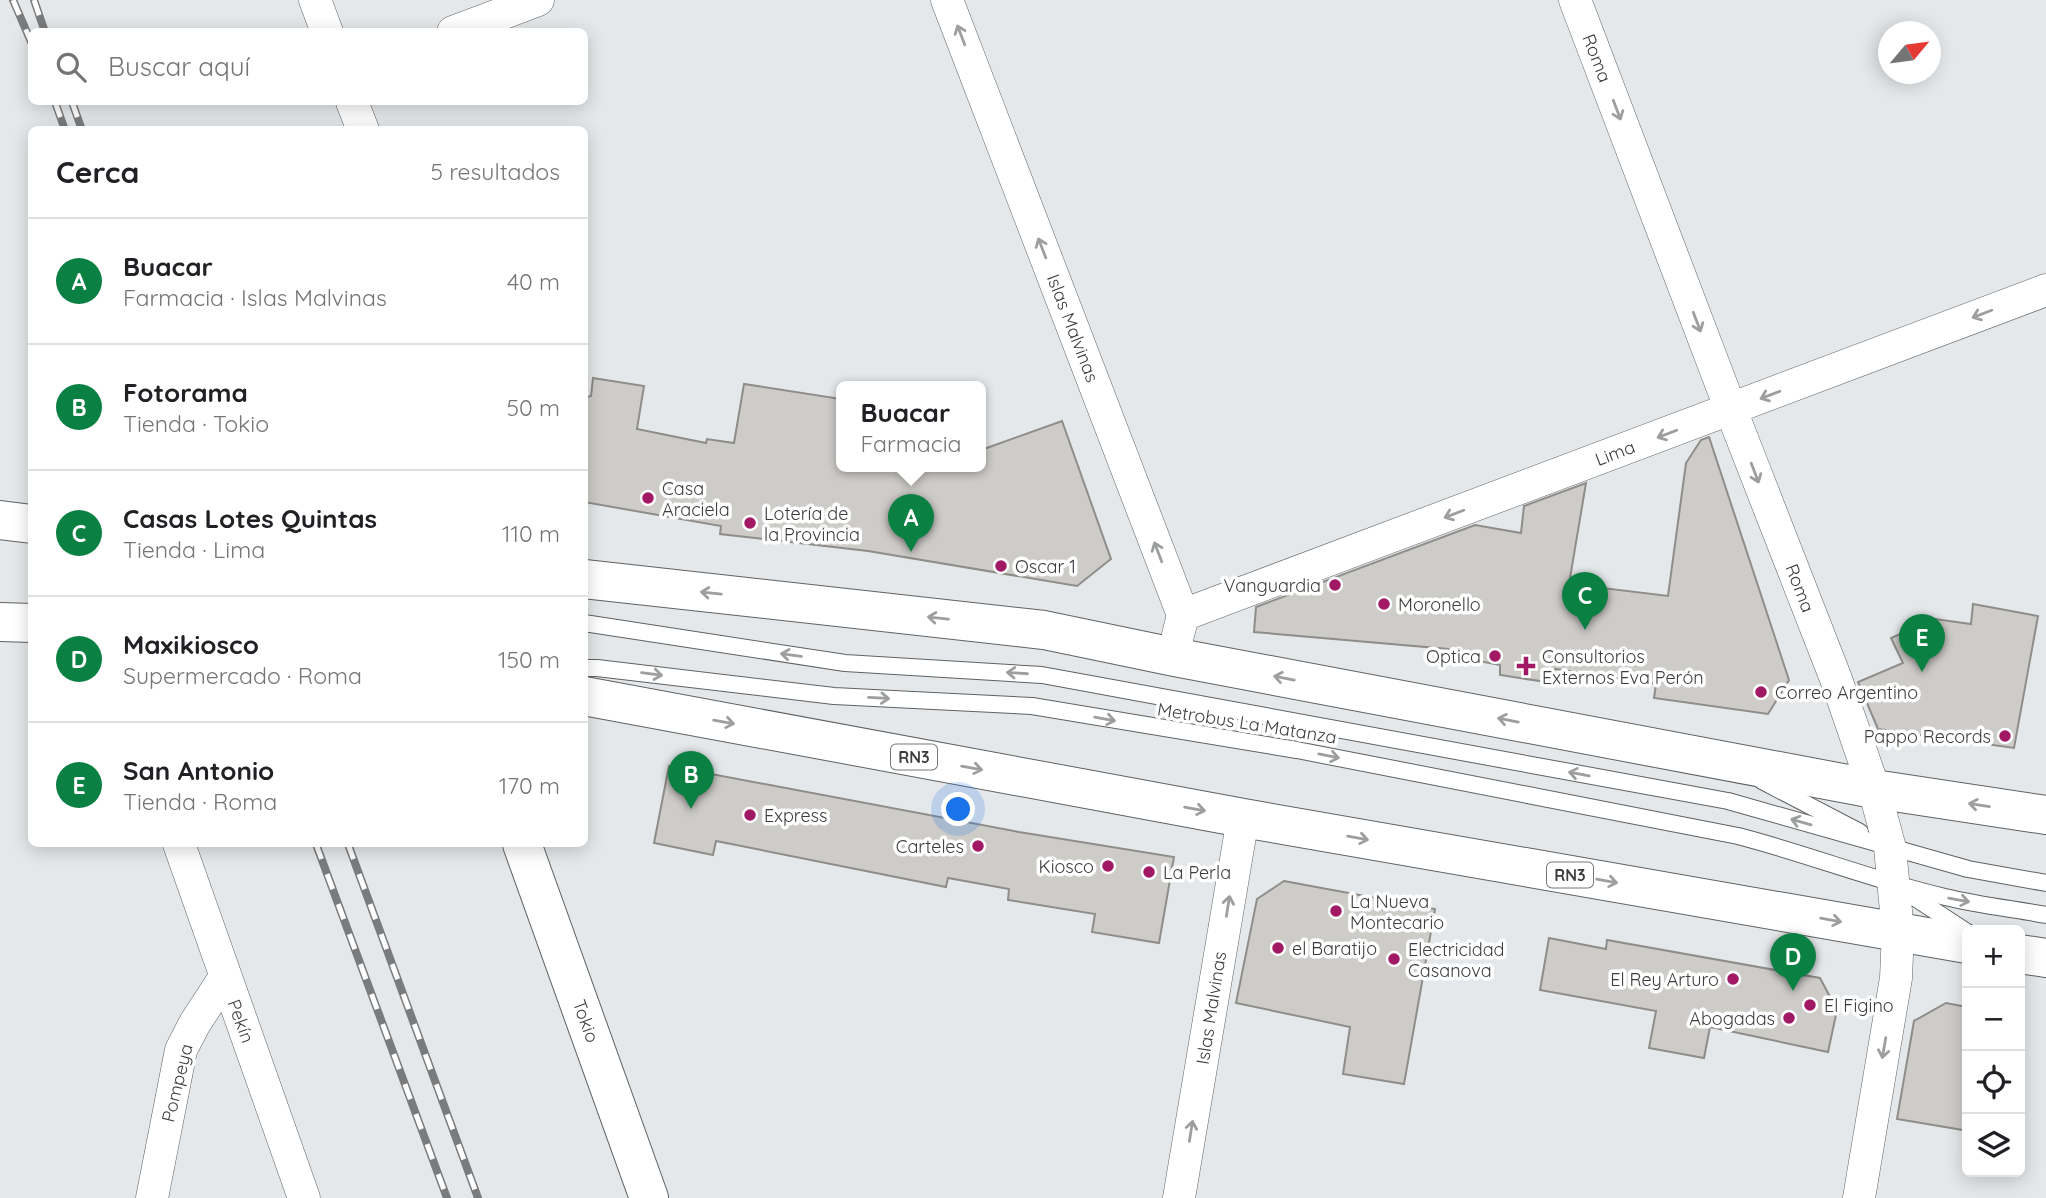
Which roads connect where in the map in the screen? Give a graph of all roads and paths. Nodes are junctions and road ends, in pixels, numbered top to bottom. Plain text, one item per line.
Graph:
1 (316, 0) edge
2 (538, 0) edge
3 (947, 0) edge
4 (1575, 0) edge
5 (326, 28) edge
6 (464, 28) edge
7 (353, 105) edge
8 (361, 126) edge
9 (2046, 290) edge
10 (1731, 410) junction
11 (0, 520) edge
12 (28, 524) edge
13 (588, 579) edge
14 (0, 606) edge
15 (28, 615) edge
16 (1183, 615) junction
17 (0, 622) edge
18 (28, 623) edge
19 (588, 624) edge
20 (1174, 657) junction
21 (588, 668) edge
22 (588, 697) edge
23 (1719, 760) junction
24 (1874, 789) junction
25 (2046, 815) edge
26 (1243, 818) junction
27 (181, 847) edge
28 (523, 847) edge
29 (1890, 848) junction
30 (1892, 883) junction
31 (2046, 883) edge
32 (2046, 915) edge
33 (1962, 929) edge
34 (1898, 932) junction
35 (1962, 943) edge
36 (2025, 955) edge
37 (2046, 958) edge
38 (225, 977) junction
39 (152, 1198) edge
40 (304, 1198) edge
41 (649, 1198) edge
42 (1180, 1198) edge
43 (1859, 1198) edge

1 - 5 street
2 - 6 street
16 -> 3 street, Islas Malvinas
4 -> 10 street, Roma
7 - 8 street
9 -> 10 street, Lima
10 -> 16 street, Lima
10 -> 24 street, Roma
11 - 12 main road
20 -> 13 main road
14 - 15 lane
16 - 20 street
17 - 18 main road
29 -> 19 lane, Metrobus La Matanza
23 -> 20 main road
21 -> 30 lane, Metrobus La Matanza
22 -> 26 main road, RN3
23 - 24 main road
23 - 29 lane, Metrobus La Matanza
25 -> 24 main road
24 - 29 street, Roma
26 -> 34 main road, RN3
42 -> 26 street, Islas Malvinas
27 - 38 street, Pekín
28 - 41 main road, Tokio
29 - 30 street, Roma
29 - 31 lane, Metrobus La Matanza
30 -> 32 lane, Metrobus La Matanza
30 - 33 lane, Metrobus La Matanza
30 - 34 street, Roma
34 - 35 main road, RN3
34 -> 43 street, Roma
36 - 37 main road
38 - 39 street, Pompeya
38 - 40 street, Pekín

